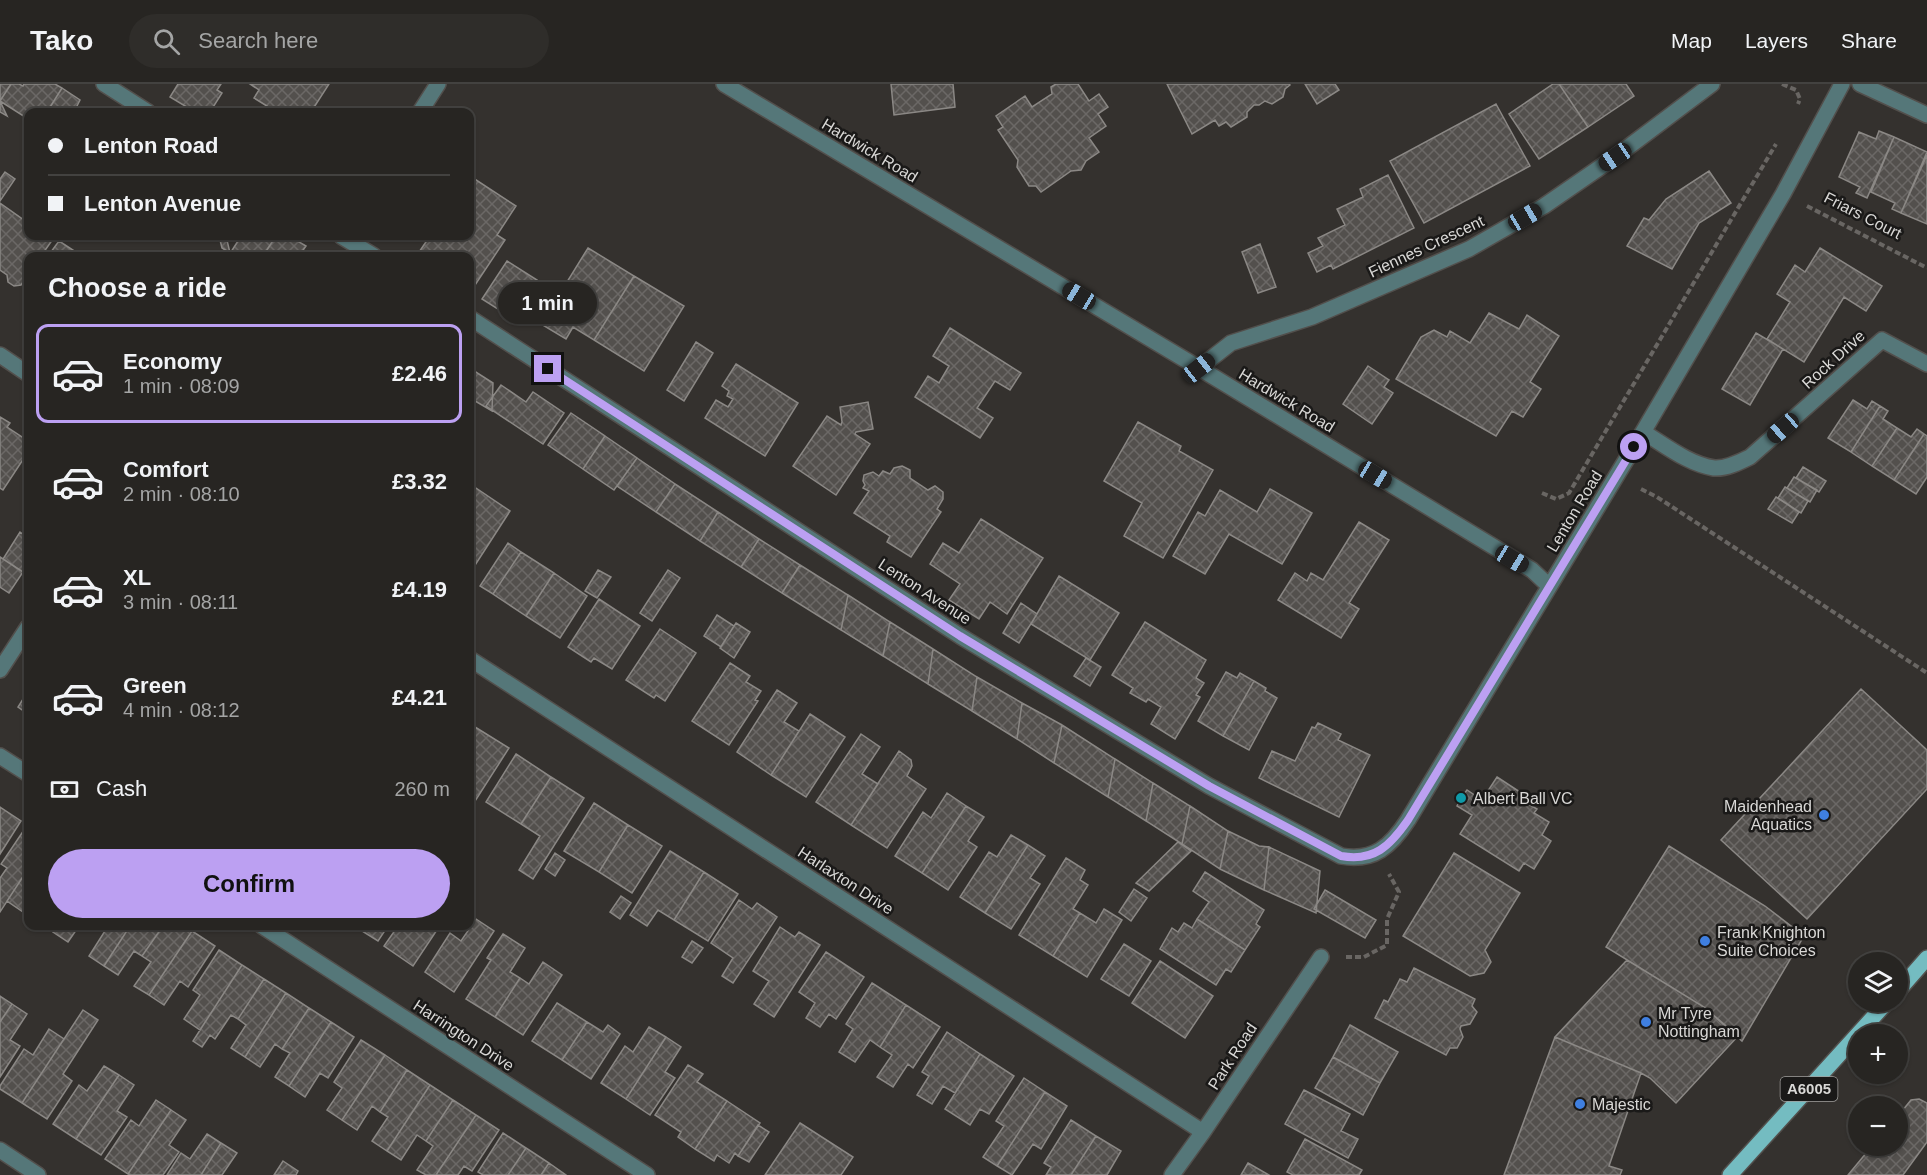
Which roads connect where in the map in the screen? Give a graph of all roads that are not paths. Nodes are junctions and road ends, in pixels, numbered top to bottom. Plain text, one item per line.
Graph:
1 (104, 84) edge
2 (438, 84) edge
3 (724, 84) edge
4 (1712, 84) edge
5 (1842, 84) edge
6 (1860, 84) edge
7 (743, 89) edge
8 (142, 108) edge
9 (423, 108) edge
10 (1927, 115) edge
11 (348, 240) edge
12 (367, 252) edge
13 (474, 321) edge
14 (0, 355) edge
15 (1927, 364) edge
16 (1199, 368) junction
17 (24, 371) edge
18 (1643, 432) junction
19 (1549, 586) junction
20 (24, 633) edge
21 (474, 662) edge
22 (0, 670) edge
23 (0, 756) edge
24 (24, 771) edge
25 (1377, 853) joint
26 (268, 930) edge
27 (1321, 957) road end
28 (1927, 958) edge
29 (1908, 980) edge
30 (1878, 1012) edge
31 (1203, 1131) junction
32 (0, 1150) edge
33 (38, 1175) edge
34 (647, 1175) edge
35 (1172, 1175) edge
36 (1730, 1175) edge

1 - 8 street
2 - 9 street
3 - 7 street, Hardwick Road
4 - 16 street, Fiennes Crescent
5 - 18 street, Lenton Road
6 - 10 street
7 - 16 street, Hardwick Road
11 - 12 street
13 - 25 street, Lenton Avenue
14 - 17 street
15 - 18 street, Rock Drive
16 - 19 street, Hardwick Road
18 - 19 street, Lenton Road
19 - 25 street, Lenton Road
20 - 22 street
21 - 31 street, Harlaxton Drive
23 - 24 street
26 - 34 street, Harrington Drive
27 - 31 street, Park Road
28 - 29 main road
30 - 36 main road, A6005
31 - 35 street, Park Road
32 - 33 street

